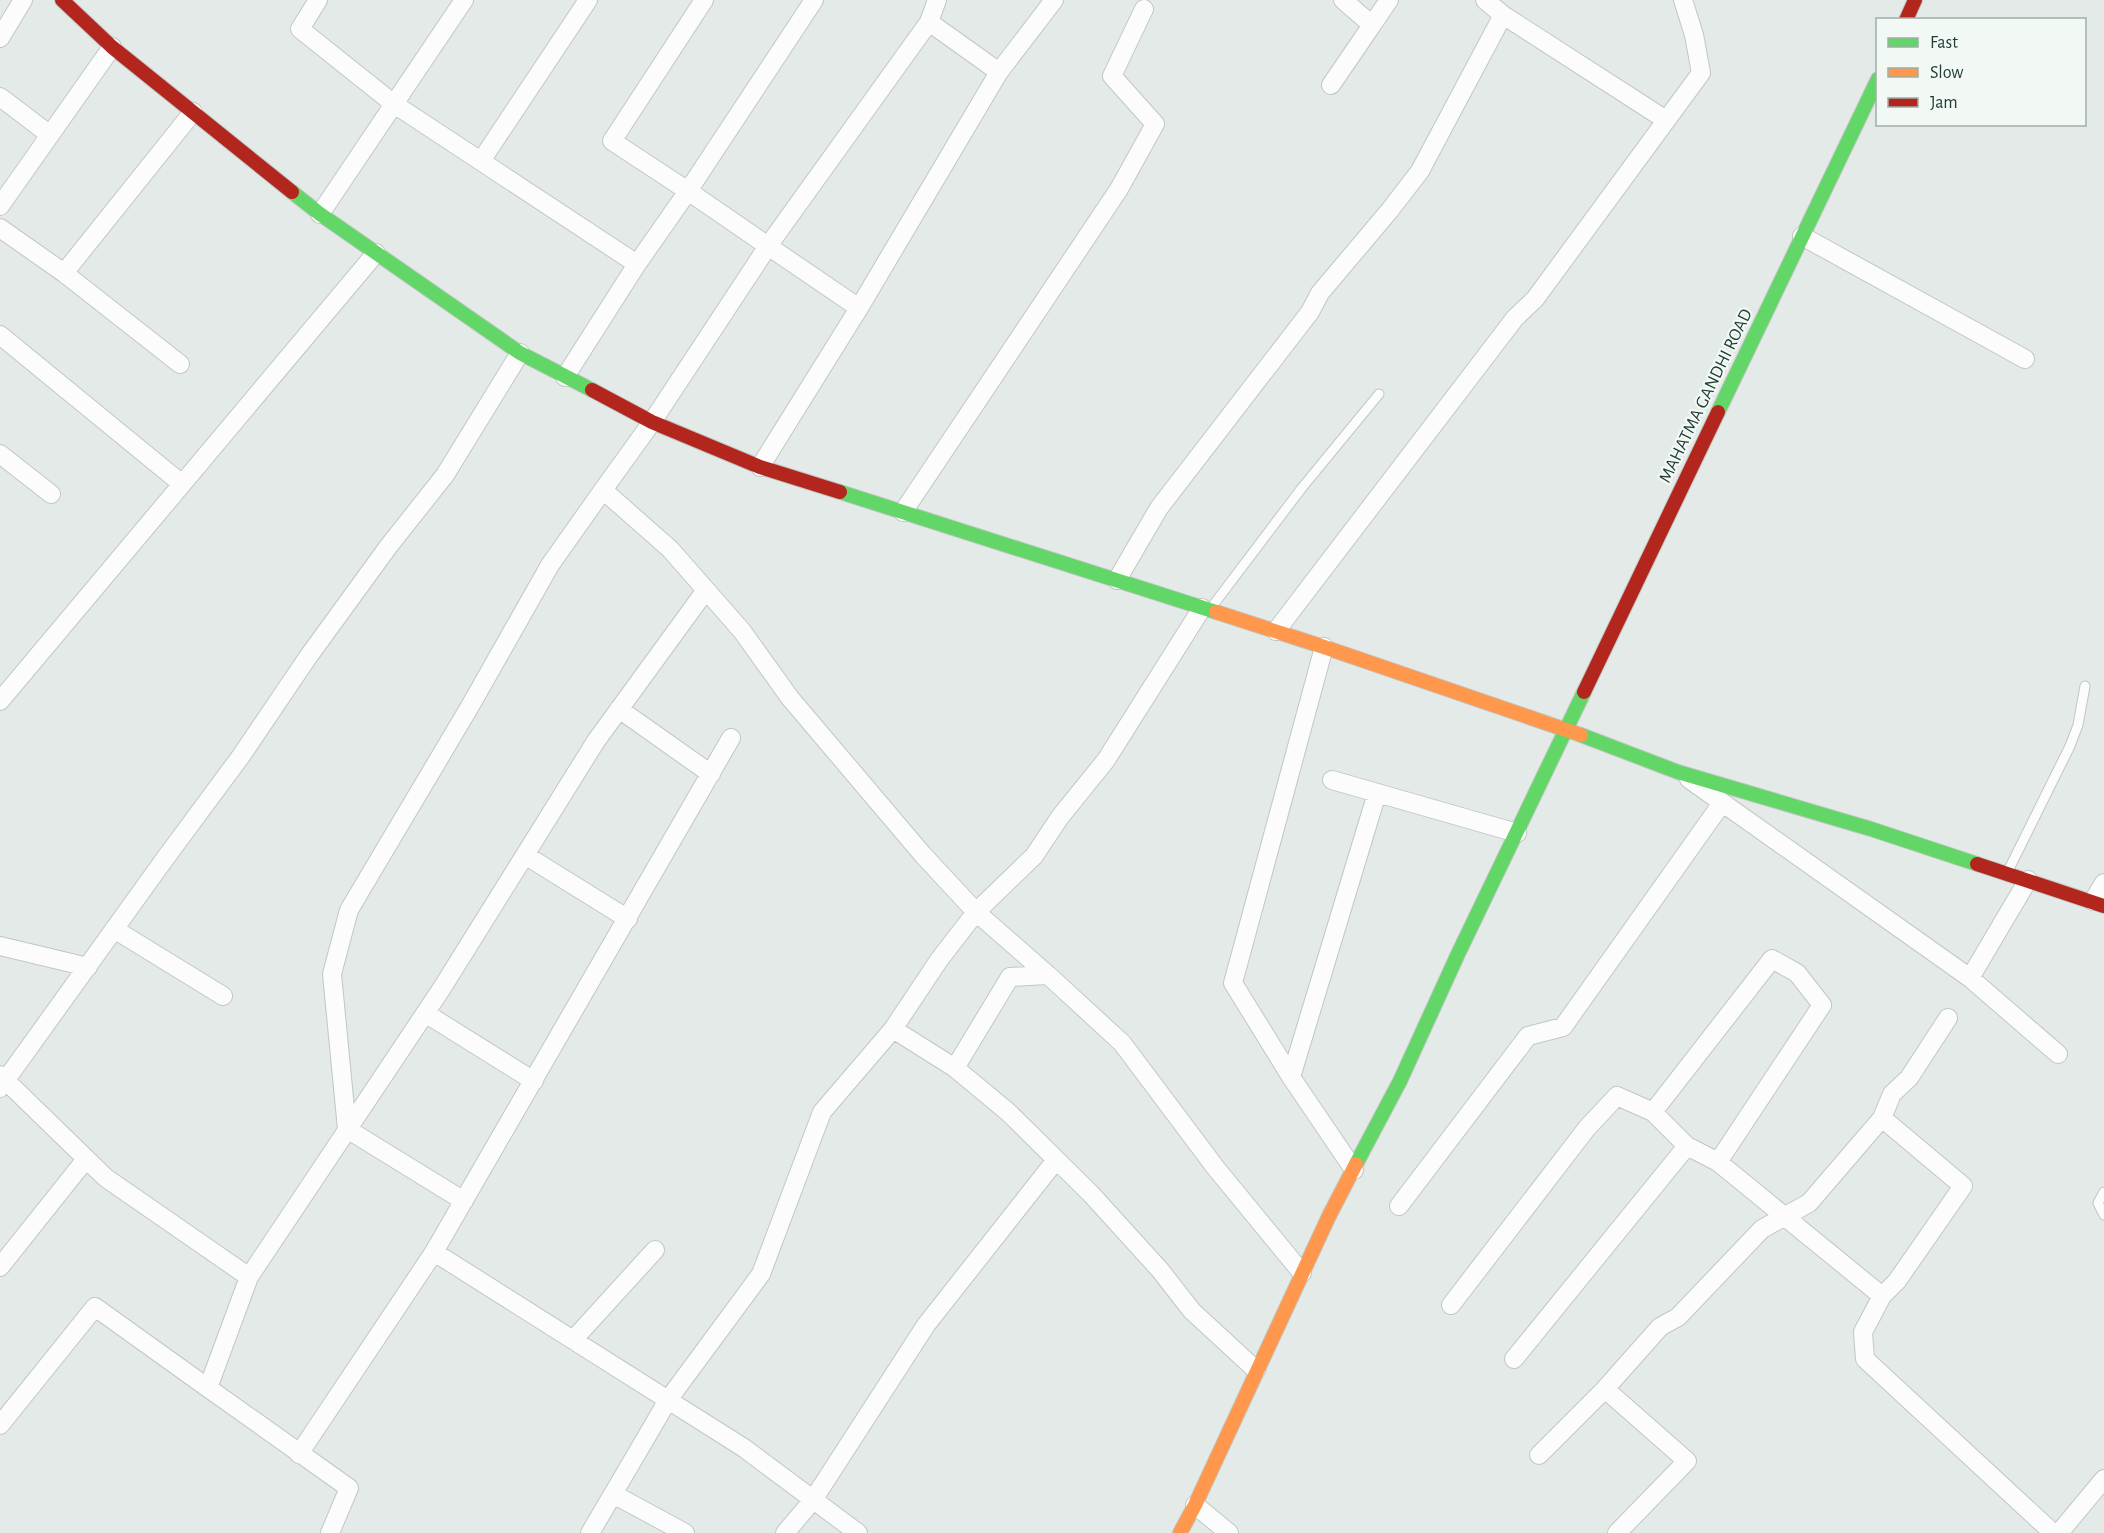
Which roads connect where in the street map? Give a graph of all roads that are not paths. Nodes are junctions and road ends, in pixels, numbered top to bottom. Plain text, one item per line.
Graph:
1 (23, 0) edge
2 (62, 0) edge
3 (318, 0) edge
4 (464, 0) edge
5 (588, 0) edge
6 (704, 0) edge
7 (814, 0) edge
8 (938, 0) edge
9 (1054, 0) edge
10 (1343, 0) edge
11 (1389, 0) edge
12 (1485, 0) edge
13 (1683, 0) edge
14 (1915, 0) edge
15 (1144, 9) dead end
16 (1503, 15) junction
17 (1907, 18) edge
18 (929, 22) junction
19 (1372, 25) junction
20 (0, 38) edge
21 (112, 47) junction
22 (999, 72) junction
23 (1876, 83) edge
24 (1331, 85) dead end
25 (0, 97) edge
26 (394, 104) junction
27 (193, 112) junction
28 (1665, 120) junction
29 (50, 135) junction
30 (481, 161) junction
31 (688, 191) junction
32 (0, 206) edge
33 (320, 214) junction
34 (0, 228) edge
35 (1802, 236) junction
36 (768, 246) junction
37 (376, 253) junction
38 (638, 264) junction
39 (64, 273) junction
40 (859, 308) junction
41 (0, 335) edge
42 (519, 353) junction
43 (2025, 359) dead end
44 (180, 364) dead end
45 (566, 377) junction
46 (1379, 394) dead end
47 (652, 422) junction
48 (0, 454) edge
49 (760, 466) junction
50 (182, 484) junction
51 (603, 490) junction
52 (51, 494) dead end
53 (903, 512) junction
54 (1117, 580) junction
55 (706, 590) junction
56 (1206, 609) junction
57 (1276, 632) junction
58 (1324, 647) junction
59 (2085, 686) dead end
60 (0, 701) edge
61 (619, 710) junction
62 (1566, 729) junction
63 (731, 738) dead end
64 (1678, 771) junction
65 (711, 774) junction
66 (1332, 780) dead end
67 (1377, 793) junction
68 (1722, 803) junction
69 (1517, 833) junction
70 (525, 855) junction
71 (2007, 873) junction
72 (2028, 880) junction
73 (2104, 883) edge
74 (2098, 903) edge
75 (976, 912) junction
76 (628, 919) junction
77 (114, 929) junction
78 (0, 946) edge
79 (88, 967) junction
80 (1048, 975) junction
81 (1970, 978) junction
82 (223, 996) dead end
83 (425, 1013) junction
84 (1948, 1018) dead end
85 (894, 1029) junction
86 (2058, 1054) dead end
87 (955, 1068) junction
88 (1291, 1077) junction
89 (2, 1081) edge
90 (534, 1081) junction
91 (1653, 1112) junction
92 (1882, 1118) junction
93 (347, 1130) junction
94 (1687, 1146) junction
95 (86, 1159) junction
96 (1056, 1160) junction
97 (1718, 1162) junction
98 (1354, 1170) junction
99 (2104, 1192) edge
100 (464, 1201) junction
101 (1399, 1206) dead end
102 (2104, 1215) edge
103 (1784, 1217) junction
104 (655, 1250) dead end
105 (434, 1252) junction
106 (0, 1267) edge
107 (1302, 1273) junction
108 (249, 1277) junction
109 (1882, 1296) junction
110 (1450, 1305) dead end
111 (573, 1340) junction
112 (1514, 1359) dead end
113 (1256, 1370) junction
114 (208, 1388) junction
115 (1605, 1389) junction
116 (668, 1400) junction
117 (0, 1425) edge
118 (299, 1454) junction
119 (1539, 1455) dead end
120 (2104, 1479) edge
121 (613, 1494) junction
122 (813, 1500) junction
123 (1194, 1505) junction
124 (330, 1533) edge
125 (590, 1533) edge
126 (685, 1533) edge
127 (785, 1533) edge
128 (858, 1533) edge
129 (1180, 1533) edge
130 (1229, 1533) edge
131 (1617, 1533) edge
132 (2053, 1533) edge
133 (2059, 1533) edge

1 - 20 street
2 - 21 street
3 - 26 street
4 - 26 street
5 - 30 street
6 - 31 street
7 - 31 street
8 - 18 street
9 - 22 street
10 - 19 street
11 - 19 street
12 - 16 street
13 - 28 street
14 - 17 street
15 - 53 street
16 - 28 street
16 - 54 street
18 - 22 street
18 - 36 street
19 - 24 street
21 - 27 street
21 - 29 street
22 - 40 street
23 - 35 street, MAHATMA GANDHI ROAD
25 - 29 street
26 - 30 street
26 - 33 street
27 - 33 street
27 - 39 street
28 - 57 street
29 - 32 street
30 - 38 street
31 - 36 street
31 - 38 street
33 - 37 street
34 - 39 street
35 - 43 street
35 - 62 street, MAHATMA GANDHI ROAD
36 - 40 street
36 - 47 street
37 - 42 street
37 - 50 street
38 - 45 street
39 - 44 street
40 - 49 street
41 - 50 street
42 - 45 street
42 - 77 street
45 - 47 street
46 - 56 lane
47 - 49 street
47 - 51 street
48 - 52 street
49 - 53 street
50 - 60 street
51 - 55 street
51 - 93 street
53 - 54 street
54 - 56 street
55 - 61 street
55 - 75 street
56 - 57 street
56 - 75 street
57 - 58 street
58 - 62 street
58 - 88 street
59 - 71 lane
61 - 65 street
61 - 70 street
62 - 64 street
62 - 69 street, MAHATMA GANDHI ROAD
63 - 65 street
64 - 68 street
64 - 71 street
65 - 76 street
66 - 67 street
67 - 69 street
67 - 88 street
68 - 81 street
68 - 101 street
69 - 98 street, MAHATMA GANDHI ROAD
70 - 76 street
70 - 83 street
71 - 72 street
72 - 74 street
72 - 81 street
73 - 74 street
75 - 80 street
75 - 85 street
76 - 90 street
77 - 79 street
77 - 82 street
78 - 79 street
79 - 89 street
80 - 87 street
80 - 107 street
81 - 86 street
83 - 90 street
83 - 93 street
84 - 92 street
85 - 87 street
85 - 116 street
87 - 96 street
88 - 98 street
89 - 95 street
90 - 100 street
91 - 94 street
91 - 97 street
91 - 110 street
92 - 103 street
92 - 109 street
93 - 100 street
93 - 108 street
94 - 97 street
94 - 112 street
95 - 106 street
95 - 108 street
96 - 113 street
96 - 122 street
97 - 103 street
98 - 107 street, MAHATMA GANDHI ROAD
99 - 102 lane
100 - 105 street
103 - 109 street
103 - 115 street
104 - 111 street
105 - 111 street
105 - 118 street
107 - 113 street, MAHATMA GANDHI ROAD
108 - 114 street
109 - 132 street
111 - 116 street
113 - 123 street, MAHATMA GANDHI ROAD
114 - 117 street
114 - 118 street
115 - 119 street
115 - 131 street
116 - 121 street
116 - 122 street
118 - 124 street
120 - 133 street
121 - 125 street
121 - 126 street
122 - 127 street
122 - 128 street
123 - 129 street, MAHATMA GANDHI ROAD
123 - 130 street

